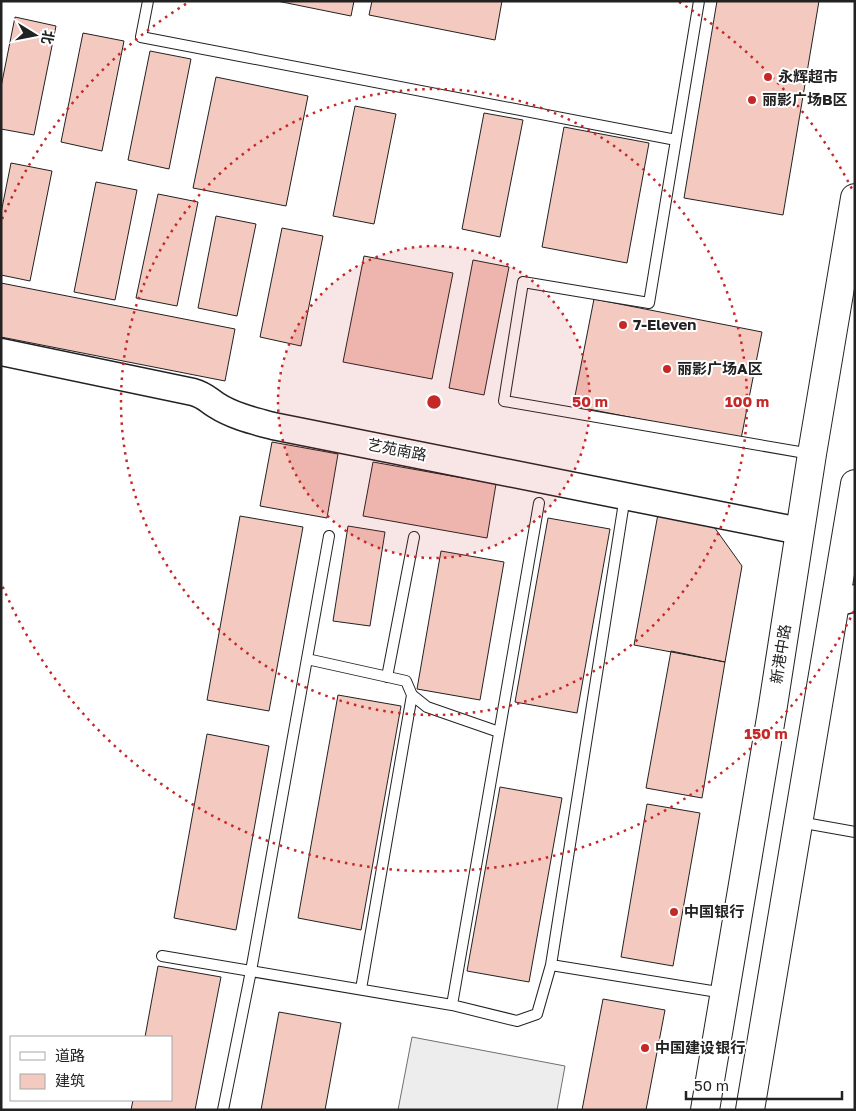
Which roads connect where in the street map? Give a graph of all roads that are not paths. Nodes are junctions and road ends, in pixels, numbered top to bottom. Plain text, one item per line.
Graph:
1 (148, 1) edge
2 (699, 1) edge
3 (676, 140) junction
4 (855, 198) edge
5 (1, 352) edge
6 (812, 454) junction
7 (855, 484) edge
8 (626, 495) junction
9 (539, 503) dead end
10 (852, 528) edge
11 (800, 531) junction
12 (329, 536) dead end
13 (414, 538) dead end
14 (845, 601) edge
15 (306, 660) junction
16 (387, 676) junction
17 (412, 695) junction
18 (499, 732) junction
19 (798, 822) junction
20 (855, 832) edge
21 (162, 956) dead end
22 (551, 965) junction
23 (251, 971) junction
24 (361, 989) junction
25 (725, 993) junction
26 (452, 1004) junction
27 (223, 1110) edge
28 (705, 1110) edge
29 (750, 1110) edge

1 - 3 lane
2 - 3 lane
3 - 6 lane
4 - 6 main road, 新港中路
5 - 8 street, 艺苑南路
6 - 11 main road, 新港中路
7 - 10 main road
8 - 11 street, 艺苑南路
8 - 22 lane
9 - 18 lane
10 - 14 main road
11 - 25 main road, 新港中路
12 - 15 lane
13 - 16 lane
14 - 19 main road
15 - 16 lane
15 - 23 lane
16 - 17 lane
17 - 18 lane
17 - 24 lane
18 - 26 lane
19 - 20 lane
19 - 29 main road
21 - 23 lane
22 - 25 lane
22 - 26 lane
23 - 24 lane
23 - 27 lane
24 - 26 lane
25 - 28 main road, 新港中路

